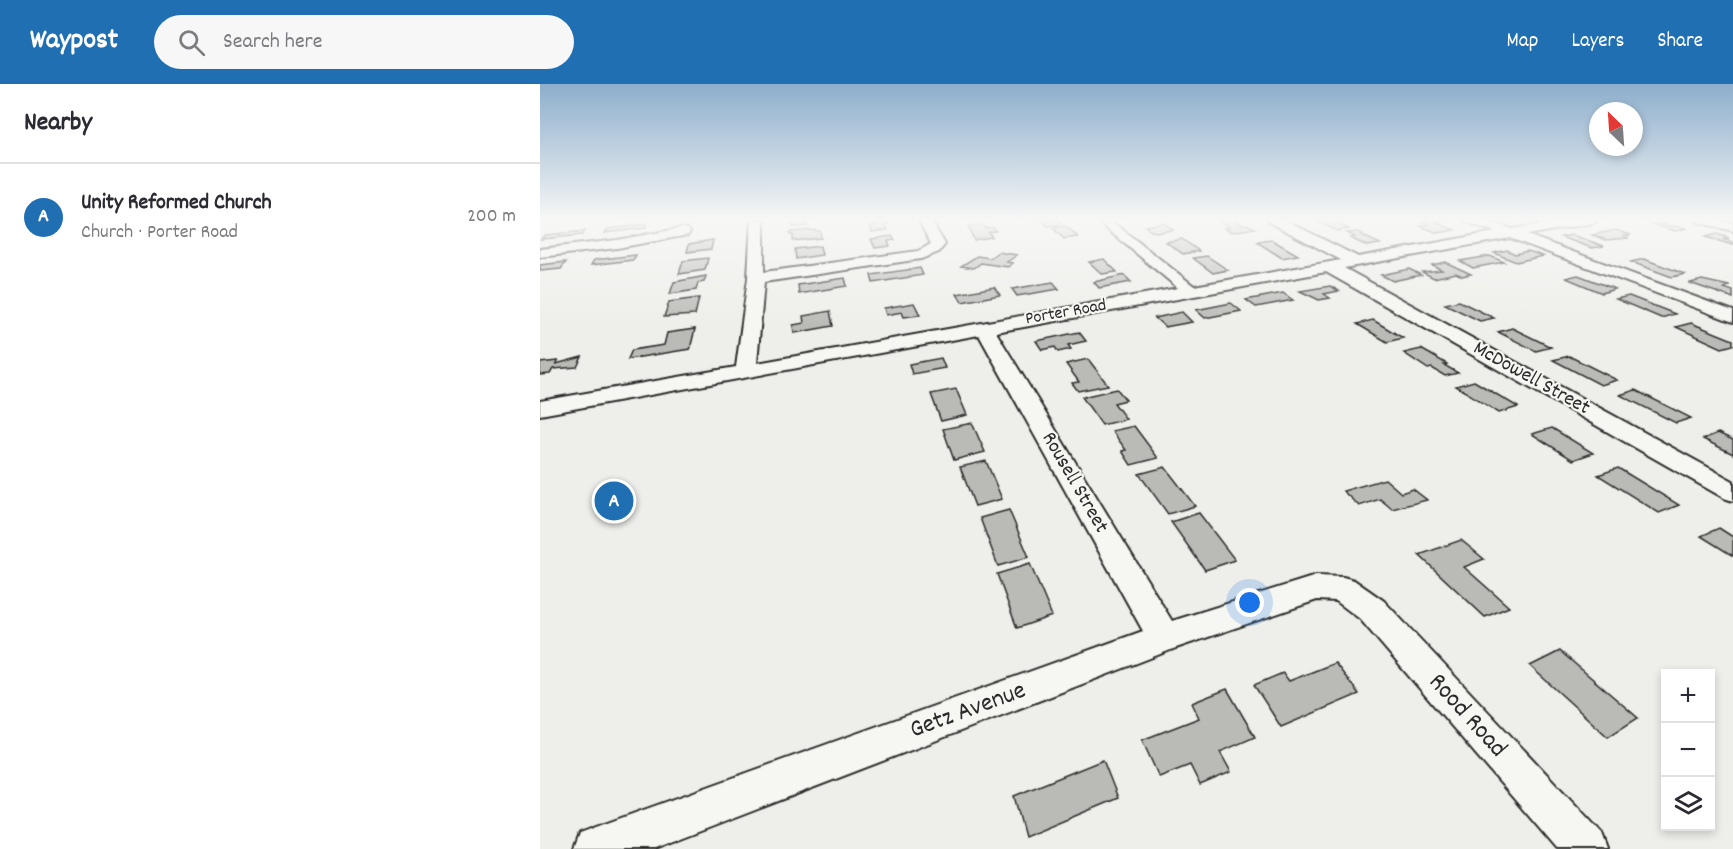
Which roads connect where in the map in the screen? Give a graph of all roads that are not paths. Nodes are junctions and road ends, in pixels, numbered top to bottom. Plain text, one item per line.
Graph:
1 (756, 255) edge
2 (922, 255) edge
3 (1146, 255) edge
4 (1343, 255) edge
5 (1391, 255) edge
6 (1566, 255) edge
7 (1355, 261) junction
8 (1328, 266) junction
9 (756, 278) junction
10 (1191, 291) junction
11 (1733, 317) edge
12 (985, 328) junction
13 (746, 371) junction
14 (540, 408) edge
15 (1733, 492) edge
16 (1343, 589) joint
17 (1164, 638) junction
18 (596, 849) edge
19 (1586, 849) edge

1 - 9 street
2 - 9 street
3 - 10 street
4 - 7 street
5 - 7 street, Porter Road
6 - 11 street
7 - 8 street, Porter Road
8 - 10 street, Porter Road
8 - 15 street, McDowell Street
9 - 13 street
10 - 12 street, Porter Road
12 - 13 street, Porter Road
12 - 17 street, Rousell Street
13 - 14 street, Porter Road
16 - 17 street, Getz Avenue
16 - 19 street, Rood Road
17 - 18 street, Getz Avenue

